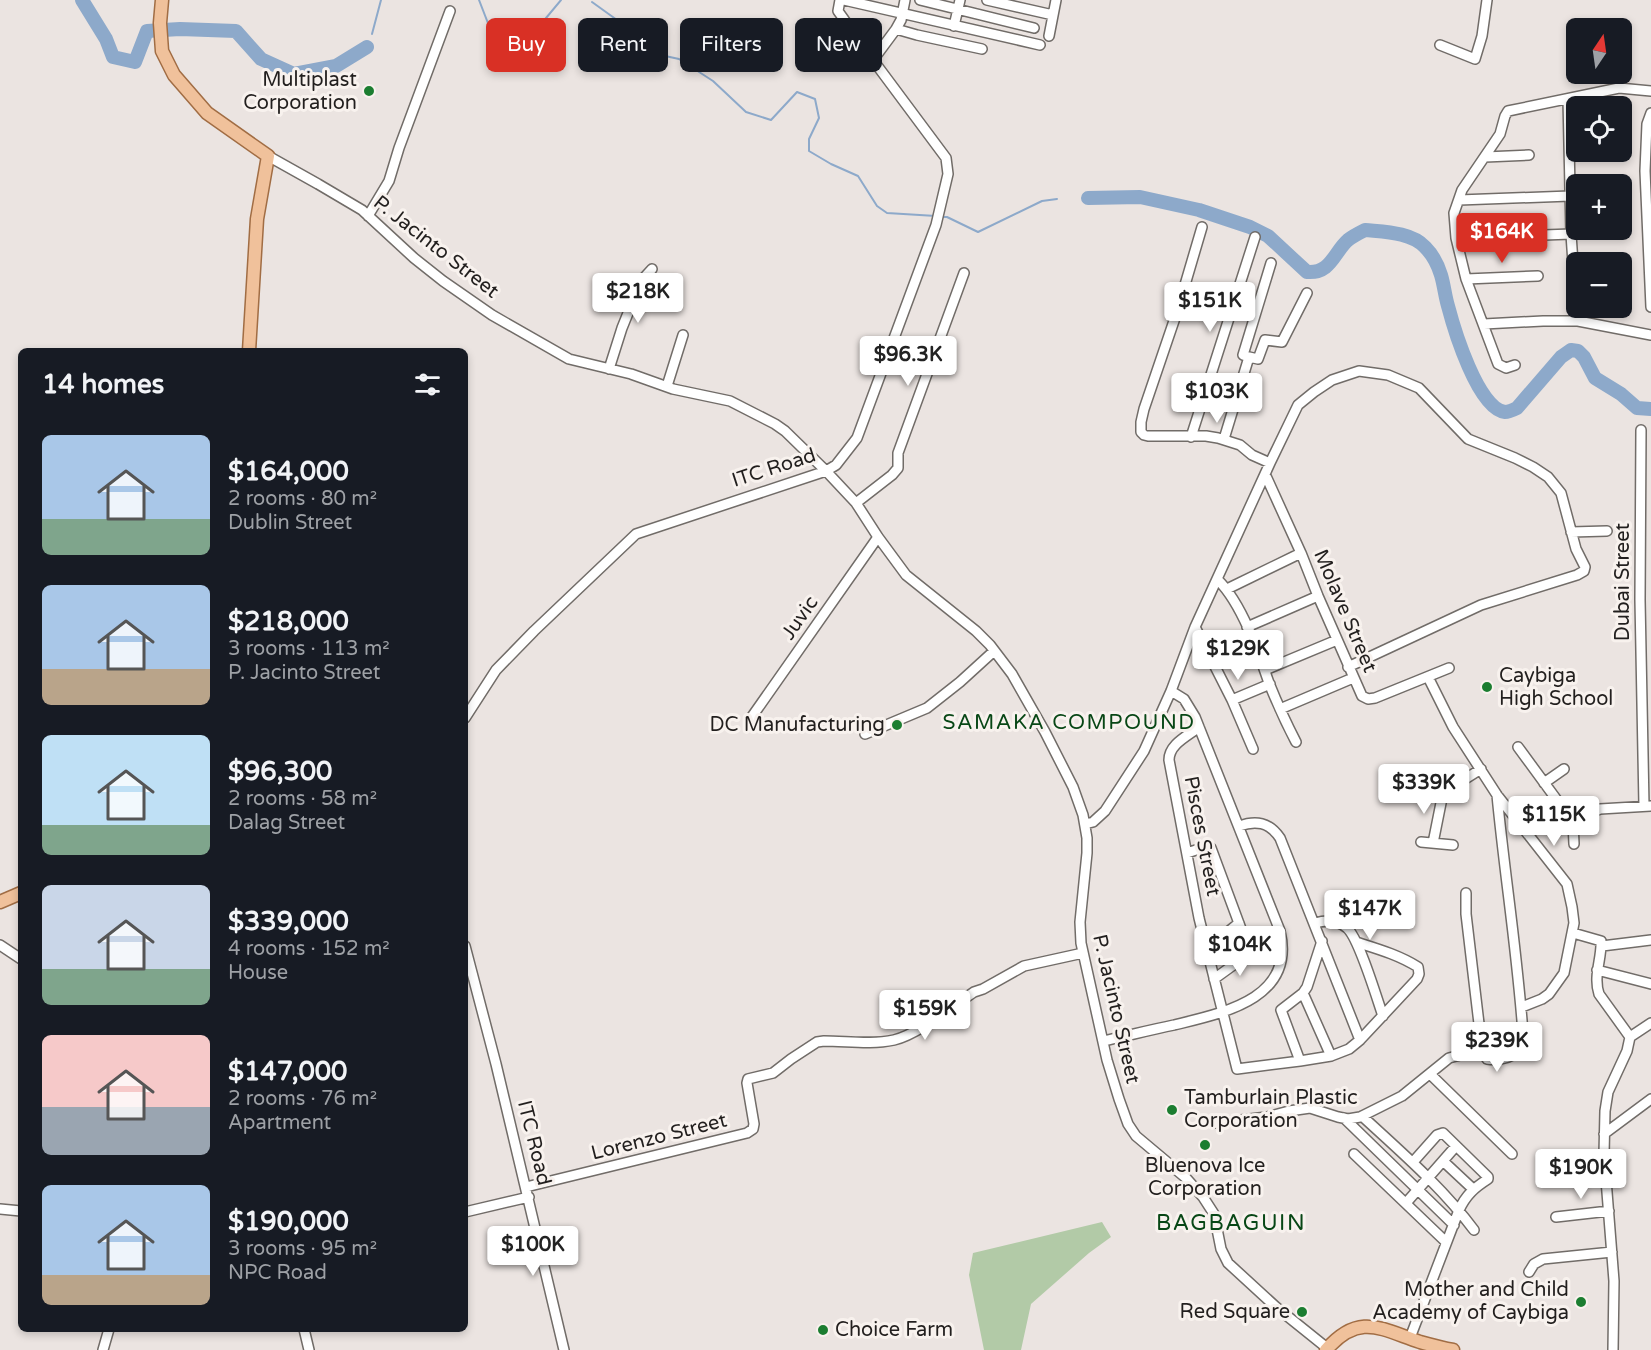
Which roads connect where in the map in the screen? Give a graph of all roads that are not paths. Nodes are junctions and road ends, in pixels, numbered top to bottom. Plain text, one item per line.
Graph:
1 (162, 0) edge
2 (842, 0) edge
3 (905, 0) edge
4 (920, 0) edge
5 (987, 0) edge
6 (1056, 0) edge
7 (1487, 0) edge
8 (998, 1) edge
9 (959, 5) edge
10 (450, 11) dead end
11 (902, 14) junction
12 (1053, 15) junction
13 (843, 18) edge
14 (995, 18) junction
15 (954, 26) junction
16 (1034, 28) dead end
17 (896, 29) junction
18 (992, 34) junction
19 (1050, 36) dead end
20 (1040, 45) dead end
21 (1440, 45) dead end
22 (882, 48) edge
23 (982, 49) dead end
24 (882, 72) edge
25 (1651, 91) edge
26 (1582, 96) edge
27 (1566, 99) edge
28 (1651, 113) edge
29 (1649, 125) edge
30 (1529, 155) dead end
31 (268, 156) junction
32 (1485, 157) junction
33 (1648, 172) edge
34 (1566, 196) edge
35 (1459, 200) junction
36 (368, 216) junction
37 (1202, 227) dead end
38 (1566, 234) edge
39 (1255, 237) dead end
40 (1456, 238) junction
41 (1272, 262) dead end
42 (652, 269) dead end
43 (964, 273) dead end
44 (1538, 276) dead end
45 (1466, 279) junction
46 (1307, 293) dead end
47 (1651, 307) edge
48 (1578, 318) edge
49 (1578, 321) junction
50 (1484, 324) junction
51 (1651, 334) edge
52 (683, 335) dead end
53 (249, 348) edge
54 (1249, 357) junction
55 (1515, 364) dead end
56 (609, 369) junction
57 (666, 386) junction
58 (1641, 430) dead end
59 (1191, 437) junction
60 (1224, 439) junction
61 (1646, 443) edge
62 (1270, 463) junction
63 (826, 471) junction
64 (1264, 474) junction
65 (1641, 495) junction
66 (1651, 495) edge
67 (856, 503) junction
68 (1607, 531) dead end
69 (1571, 532) junction
70 (878, 537) junction
71 (1301, 553) junction
72 (1218, 580) junction
73 (1227, 589) junction
74 (1318, 596) junction
75 (1651, 599) edge
76 (1641, 600) junction
77 (1196, 627) junction
78 (1247, 627) junction
79 (1337, 640) junction
80 (994, 651) junction
81 (1348, 666) junction
82 (1449, 668) dead end
83 (1265, 670) junction
84 (1428, 677) junction
85 (1353, 678) junction
86 (1270, 684) junction
87 (1171, 691) junction
88 (1232, 700) junction
89 (1280, 709) junction
90 (468, 713) edge
91 (751, 718) dead end
92 (1199, 727) junction
93 (865, 734) dead end
94 (1296, 742) dead end
95 (1518, 747) dead end
96 (1253, 749) dead end
97 (1481, 769) junction
98 (1564, 769) dead end
99 (1544, 783) junction
100 (1497, 795) junction
101 (1647, 806) edge
102 (1573, 822) junction
103 (1085, 825) junction
104 (1239, 826) junction
105 (1421, 842) dead end
106 (1433, 843) junction
107 (1453, 844) dead end
108 (1574, 844) dead end
109 (1187, 853) junction
110 (1466, 892) dead end
111 (18, 893) edge
112 (0, 902) edge
113 (1239, 923) junction
114 (1315, 923) junction
115 (1573, 933) junction
116 (1651, 940) edge
117 (1322, 941) junction
118 (1356, 942) junction
119 (0, 945) edge
120 (1602, 946) junction
121 (1207, 949) junction
122 (1083, 953) junction
123 (18, 957) edge
124 (468, 957) edge
125 (1598, 969) junction
126 (1214, 979) junction
127 (1651, 984) edge
128 (1303, 993) junction
129 (1522, 1007) junction
130 (1222, 1013) junction
131 (1383, 1016) junction
132 (1651, 1023) edge
133 (1630, 1037) junction
134 (1360, 1040) junction
135 (1102, 1041) junction
136 (1482, 1049) junction
137 (1330, 1056) junction
138 (1300, 1061) junction
139 (1430, 1074) junction
140 (1651, 1099) edge
141 (1362, 1116) junction
142 (1344, 1118) junction
143 (1215, 1123) dead end
144 (1604, 1134) junction
145 (1456, 1146) junction
146 (1354, 1154) dead end
147 (1512, 1154) dead end
148 (1443, 1161) junction
149 (1413, 1162) junction
150 (1428, 1178) junction
151 (1473, 1189) junction
152 (1418, 1190) junction
153 (528, 1192) junction
154 (1406, 1203) junction
155 (0, 1209) edge
156 (1459, 1210) junction
157 (18, 1211) edge
158 (468, 1211) edge
159 (1609, 1211) junction
160 (1556, 1217) dead end
161 (1454, 1225) junction
162 (1474, 1230) dead end
163 (1446, 1242) junction
164 (1612, 1252) junction
165 (1529, 1272) dead end
166 (108, 1332) edge
167 (305, 1332) edge
168 (1417, 1343) edge
169 (1327, 1349) edge
170 (103, 1350) edge
171 (309, 1350) edge
172 (564, 1350) edge
173 (1453, 1350) edge
174 (1613, 1350) edge

1 - 31 main road
2 - 11 street
2 - 13 street, ITC Road
3 - 11 street
4 - 9 street
5 - 8 street
6 - 12 street
7 - 21 street
8 - 12 street
8 - 14 street
9 - 14 street
9 - 15 street
10 - 36 street
11 - 15 street
11 - 17 street
12 - 19 street
14 - 16 street
14 - 18 street
15 - 18 street
17 - 22 street
17 - 23 street
18 - 20 street
24 - 63 street, ITC Road
25 - 26 street
27 - 32 street
28 - 29 street
29 - 33 street
30 - 32 street
31 - 36 street, P. Jacinto Street
31 - 53 main road
32 - 35 street
33 - 47 street
34 - 35 street
35 - 40 street
36 - 56 street, P. Jacinto Street
37 - 59 street
38 - 40 street
39 - 59 street
40 - 45 street
41 - 54 street
42 - 56 street
43 - 67 street
44 - 45 street
45 - 50 street
46 - 54 street
48 - 49 street
49 - 50 street
49 - 51 street
50 - 55 street
52 - 57 street
54 - 60 street
56 - 57 street, P. Jacinto Street
57 - 63 street, P. Jacinto Street
58 - 61 street, Dubai Street
59 - 60 street
60 - 62 street
61 - 65 street, Dubai Street
62 - 64 street
62 - 69 street
63 - 67 street, P. Jacinto Street
63 - 90 street, ITC Road
64 - 71 street, Molave Street
64 - 72 street
65 - 66 street
65 - 76 street, Dubai Street
67 - 70 street, P. Jacinto Street
68 - 69 street
69 - 81 street
70 - 80 street, P. Jacinto Street
70 - 91 street, Juvic
71 - 73 street
71 - 74 street, Molave Street
72 - 73 street
72 - 77 street
73 - 78 street
74 - 78 street
74 - 79 street, Molave Street
75 - 76 street
76 - 101 street, Dubai Street
77 - 87 street
77 - 88 street
78 - 83 street
79 - 81 street, Molave Street
79 - 83 street
80 - 93 street
80 - 103 street, P. Jacinto Street
81 - 85 street, Molave Street
82 - 84 street, Molave Street
83 - 86 street
84 - 85 street, Molave Street
84 - 97 street
85 - 89 street
86 - 88 street
86 - 89 street
87 - 92 street
87 - 103 street
88 - 96 street
89 - 94 street
92 - 104 street
92 - 109 street, Pisces Street
95 - 99 street
97 - 100 street
97 - 106 street
98 - 99 street
99 - 102 street
100 - 115 street
100 - 129 street
101 - 102 street
102 - 108 street
103 - 122 street, P. Jacinto Street
104 - 114 street
104 - 130 street
105 - 106 street
106 - 107 street
109 - 113 street
109 - 121 street, Pisces Street
110 - 136 street
111 - 112 main road
113 - 121 street
113 - 126 street
114 - 117 street
114 - 118 street
115 - 120 street
115 - 129 street
116 - 120 street
117 - 128 street
117 - 134 street
118 - 131 street
118 - 131 street
119 - 123 street
120 - 125 street
121 - 126 street, Pisces Street
122 - 135 street, P. Jacinto Street
122 - 153 street, Lorenzo Street
124 - 153 street, ITC Road
125 - 127 street
125 - 133 street
126 - 130 street, Pisces Street
128 - 137 street
128 - 138 street
129 - 136 street
130 - 135 street
130 - 138 street, Pisces Street
131 - 134 street
132 - 133 street
133 - 144 street
134 - 137 street
135 - 169 street, P. Jacinto Street
136 - 139 street
137 - 138 street
139 - 141 street
139 - 147 street
140 - 144 street
141 - 142 street
141 - 149 street
142 - 143 street
142 - 152 street
144 - 159 street
145 - 148 street
145 - 149 street
145 - 151 street
146 - 154 street
148 - 150 street
148 - 151 street
149 - 150 street
150 - 152 street
150 - 156 street
151 - 156 street
152 - 154 street
152 - 161 street
153 - 158 street, Lorenzo Street
153 - 172 street, ITC Road
154 - 163 street
155 - 157 street
156 - 161 street
156 - 162 street
159 - 160 street
159 - 164 street
161 - 163 street
163 - 168 street
164 - 165 street
164 - 174 street
166 - 170 street
167 - 171 street
168 - 169 main road
168 - 173 main road

